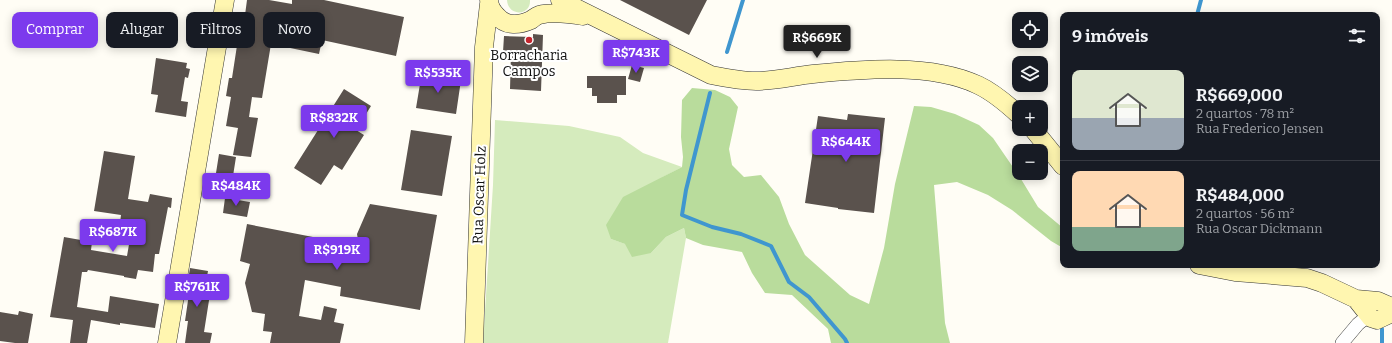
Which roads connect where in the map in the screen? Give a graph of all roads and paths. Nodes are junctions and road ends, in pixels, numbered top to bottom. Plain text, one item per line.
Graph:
1 (224, 0) edge
2 (560, 0) edge
3 (489, 2) edge
4 (540, 7) edge
5 (597, 19) junction
6 (508, 24) junction
7 (484, 47) junction
8 (1012, 109) edge
9 (1039, 136) edge
10 (1060, 162) edge
11 (1214, 268) edge
12 (1380, 310) edge
13 (473, 342) edge
14 (167, 343) edge
15 (1342, 343) edge

1 - 14 main road
2 - 5 main road
3 - 6 main road
3 - 7 main road, Rua Oscar Holz
4 - 5 main road
4 - 6 main road
5 - 8 main road
6 - 7 main road, Rua Oscar Holz
7 - 13 main road, Rua Oscar Holz
9 - 10 main road
11 - 12 main road
12 - 15 street

